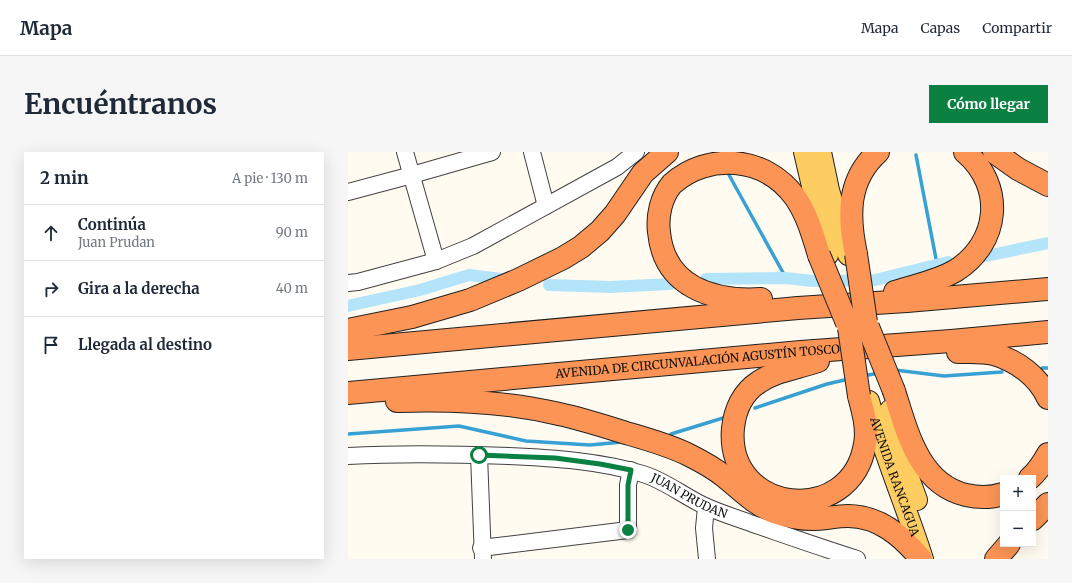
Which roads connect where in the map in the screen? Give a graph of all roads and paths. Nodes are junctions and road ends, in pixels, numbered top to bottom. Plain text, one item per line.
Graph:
1 (405, 152) edge
2 (492, 152) edge
3 (532, 152) edge
4 (636, 152) edge
5 (666, 152) edge
6 (804, 152) edge
7 (821, 152) edge
8 (878, 152) edge
9 (965, 152) edge
10 (994, 152) edge
11 (412, 175) junction
12 (1048, 185) edge
13 (348, 192) edge
14 (546, 206) junction
15 (838, 255) junction
16 (436, 261) junction
17 (348, 283) edge
18 (1048, 289) edge
19 (857, 326) junction
20 (348, 330) edge
21 (1048, 332) edge
22 (348, 349) edge
23 (348, 393) edge
24 (876, 394) junction
25 (1048, 398) edge
26 (348, 401) edge
27 (1048, 454) edge
28 (479, 455) junction
29 (348, 456) edge
30 (631, 470) junction
31 (1033, 475) edge
32 (1000, 495) edge
33 (1048, 504) edge
34 (706, 507) junction
35 (1036, 516) edge
36 (1006, 547) edge
37 (816, 552) edge
38 (482, 553) edge
39 (707, 559) edge
40 (857, 559) edge
41 (922, 559) edge
42 (936, 559) edge
43 (996, 559) edge

1 - 11 street
2 - 11 street
3 - 14 street
4 - 14 street
5 - 20 highway
6 - 15 main road
7 - 15 main road
8 - 15 highway
9 - 19 highway
10 - 12 highway
11 - 13 street
11 - 16 street
14 - 16 street
15 - 19 highway, bridge
15 - 19 highway, bridge
15 - 19 highway
16 - 17 street
18 - 19 highway, AVENIDA DE CIRCUNVALACIÓN AGUSTÍN TOSCO
19 - 21 highway, AVENIDA DE CIRCUNVALACIÓN AGUSTÍN TOSCO
19 - 22 highway, AVENIDA DE CIRCUNVALACIÓN AGUSTÍN TOSCO
19 - 23 highway, AVENIDA DE CIRCUNVALACIÓN AGUSTÍN TOSCO
19 - 24 highway, bridge
19 - 24 highway, bridge
19 - 24 highway
19 - 25 highway
24 - 32 highway
24 - 41 main road, AVENIDA RANCAGUA
24 - 42 main road, AVENIDA RANCAGUA
26 - 41 highway
27 - 31 highway
28 - 29 street, JUAN PRUDAN
28 - 30 street, JUAN PRUDAN
28 - 38 street
30 - 34 street, JUAN PRUDAN
30 - 38 street
33 - 35 highway
34 - 37 street, JUAN PRUDAN
34 - 39 street
36 - 43 highway
37 - 40 street, JUAN PRUDAN

